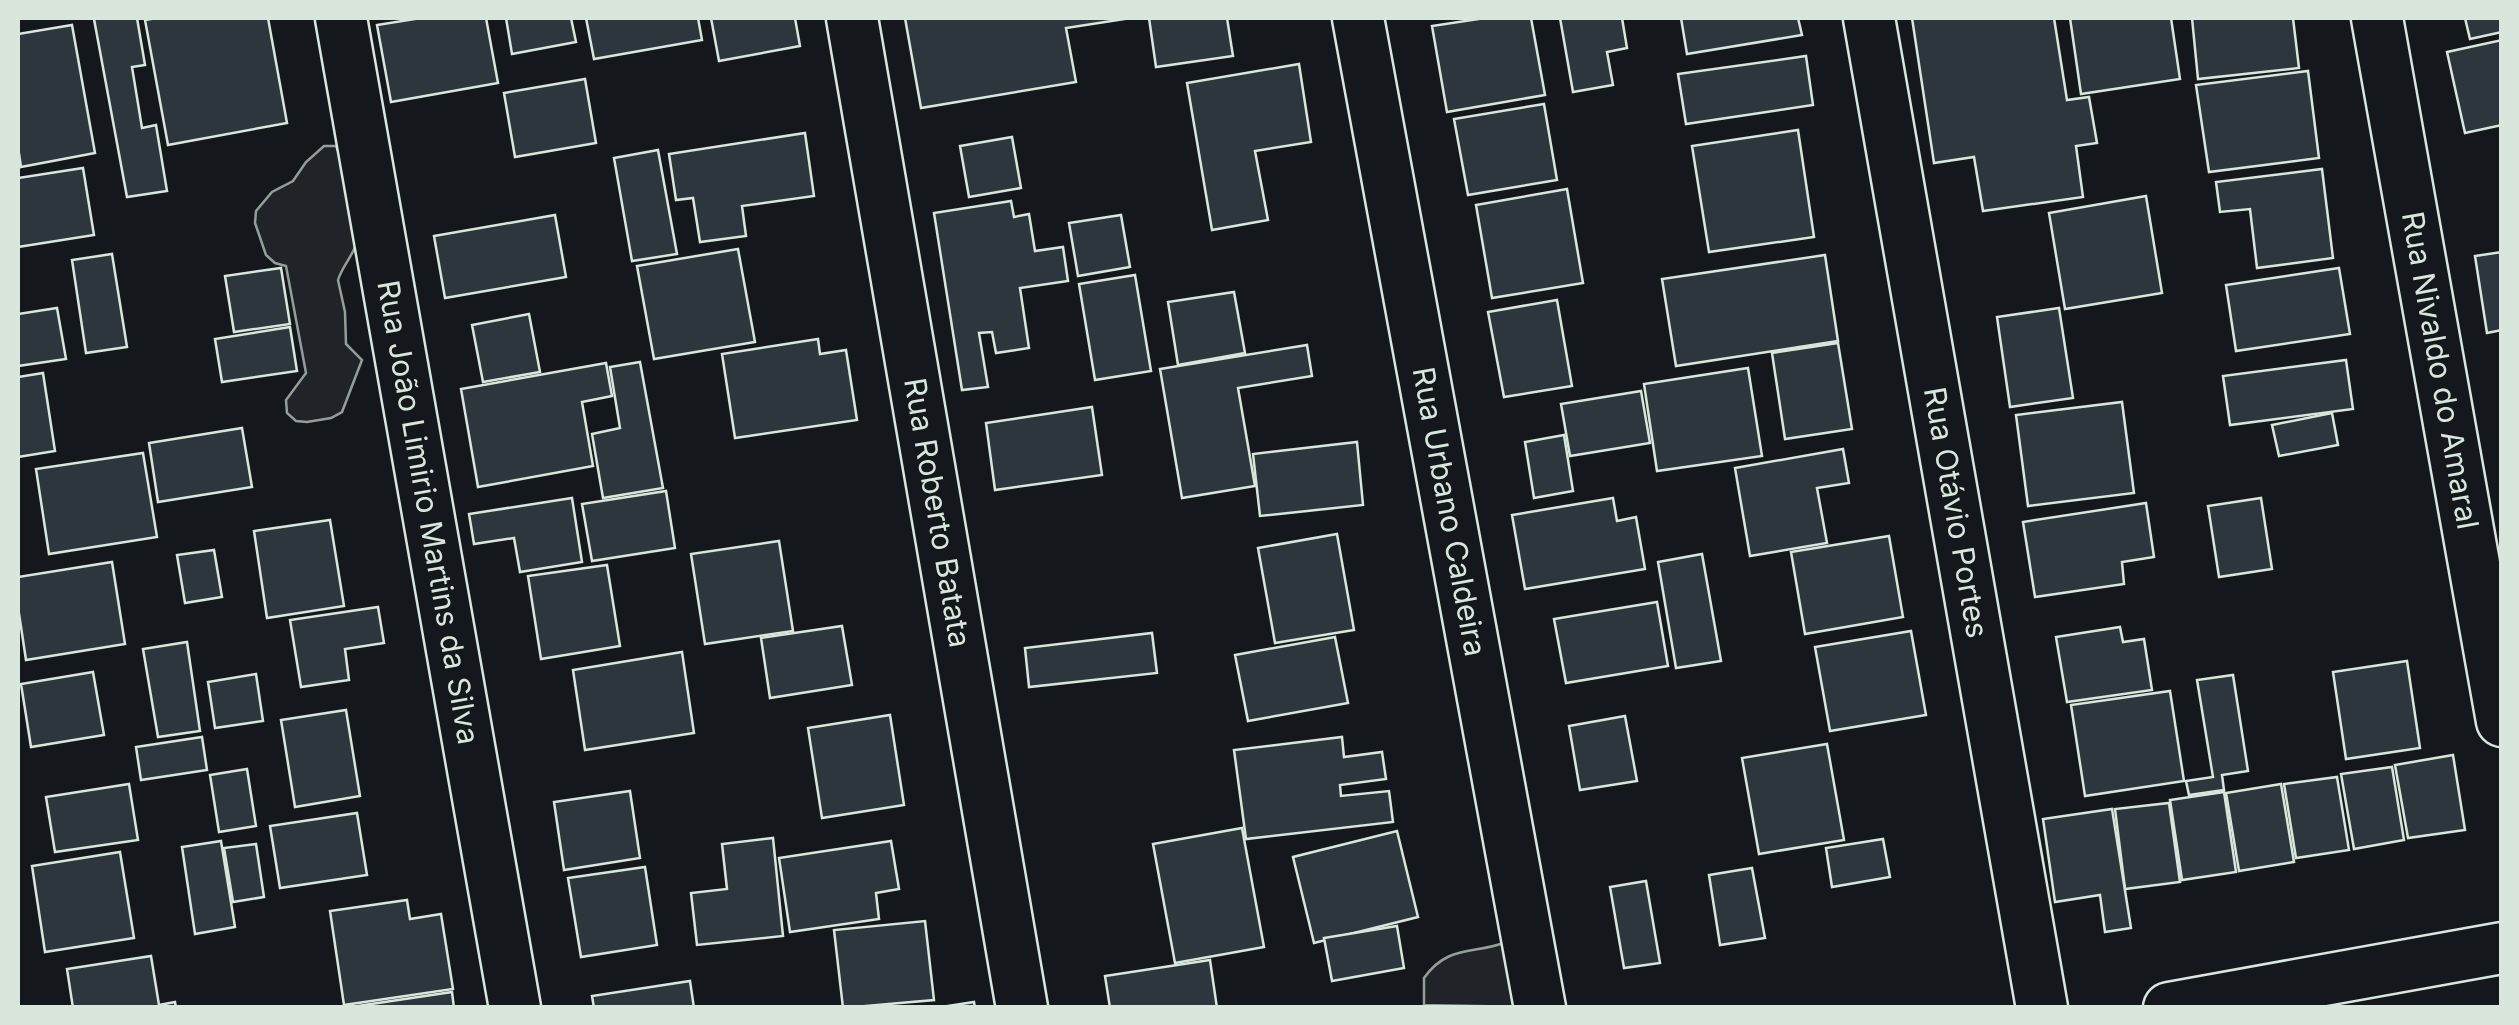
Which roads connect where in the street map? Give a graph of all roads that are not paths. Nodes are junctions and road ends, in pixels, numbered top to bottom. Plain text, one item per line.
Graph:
1 (340, 18) edge
2 (852, 18) edge
3 (1358, 18) edge
4 (1868, 18) edge
5 (2377, 18) edge
6 (2502, 721) edge
7 (2502, 948) edge
8 (515, 1008) edge
9 (1022, 1008) edge
10 (1540, 1008) edge
11 (2042, 1008) edge
12 (2169, 1008) edge

1 - 8 street, Rua João Limirio Martins da Silva
2 - 9 street, Rua Roberto Batata
3 - 10 street, Rua Urbano Caldeira
4 - 11 street, Rua Otávio Portes
5 - 6 street, Rua Nivaldo do Amaral
7 - 12 street

